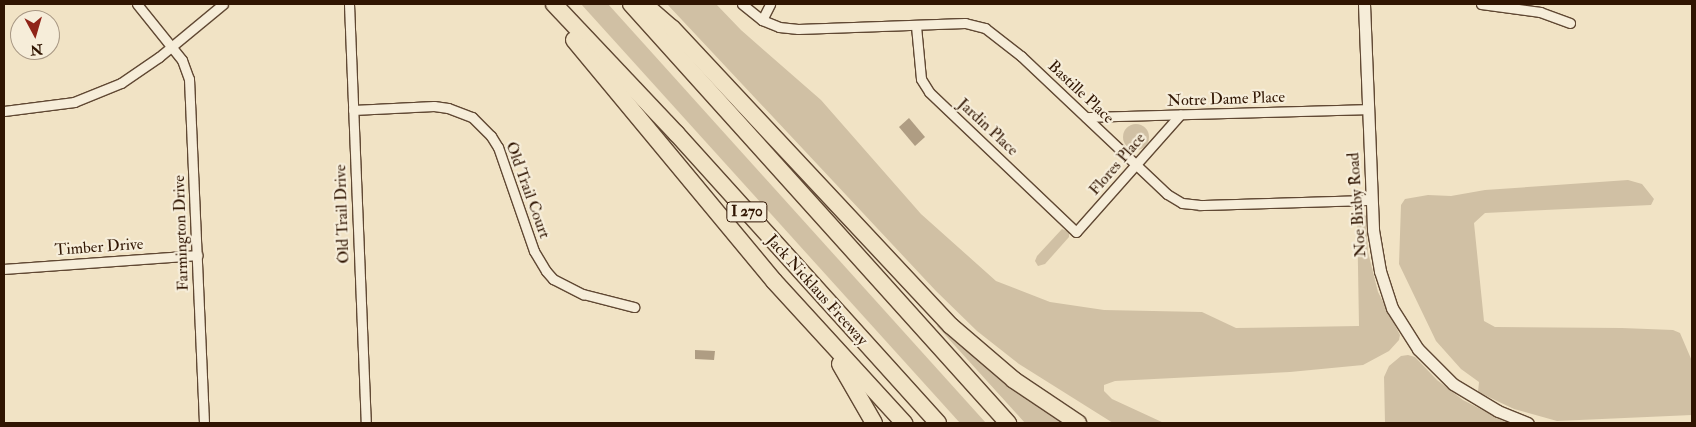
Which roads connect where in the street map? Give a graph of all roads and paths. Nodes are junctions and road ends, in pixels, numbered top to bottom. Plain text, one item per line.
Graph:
1 (137, 4) edge
2 (223, 4) edge
3 (349, 4) edge
4 (544, 4) edge
5 (554, 4) edge
6 (631, 4) edge
7 (644, 4) edge
8 (742, 4) edge
9 (770, 4) edge
10 (1364, 4) edge
11 (1481, 4) edge
12 (762, 20) junction
13 (1570, 23) dead end
14 (916, 26) junction
15 (172, 46) junction
16 (1368, 109) junction
17 (353, 110) junction
18 (4, 111) edge
19 (1180, 116) junction
20 (1086, 118) junction
21 (1135, 164) junction
22 (1371, 200) junction
23 (1076, 232) joint
24 (197, 255) junction
25 (4, 269) edge
26 (634, 307) dead end
27 (826, 338) junction
28 (204, 423) edge
29 (366, 423) edge
30 (874, 423) edge
31 (904, 423) edge
32 (938, 423) edge
33 (1008, 423) edge
34 (1078, 423) edge
35 (1528, 423) edge

1 - 15 street, Farmington Drive
2 - 15 street
3 - 17 street, Old Trail Drive
4 - 27 highway
5 - 32 highway, Jack Nicklaus Freeway / I 270
6 - 33 highway
7 - 34 highway
8 - 12 street, Bastille Place
9 - 12 street
10 - 16 street, Noe Bixby Road
11 - 13 street
12 - 14 street, Bastille Place
14 - 20 street, Bastille Place
14 - 23 street, Jardin Place
15 - 18 street
15 - 24 street, Farmington Drive
16 - 19 street, Notre Dame Place
16 - 22 street, Noe Bixby Road
17 - 26 street, Old Trail Court
17 - 29 street, Old Trail Drive
19 - 20 street, Notre Dame Place
19 - 21 street, Flores Place
20 - 21 street, Bastille Place
21 - 22 street, Bastille Place
21 - 23 street, Flores Place
22 - 35 street, Noe Bixby Road
24 - 25 street, Timber Drive
24 - 28 street, Farmington Drive
27 - 30 highway
27 - 31 highway

